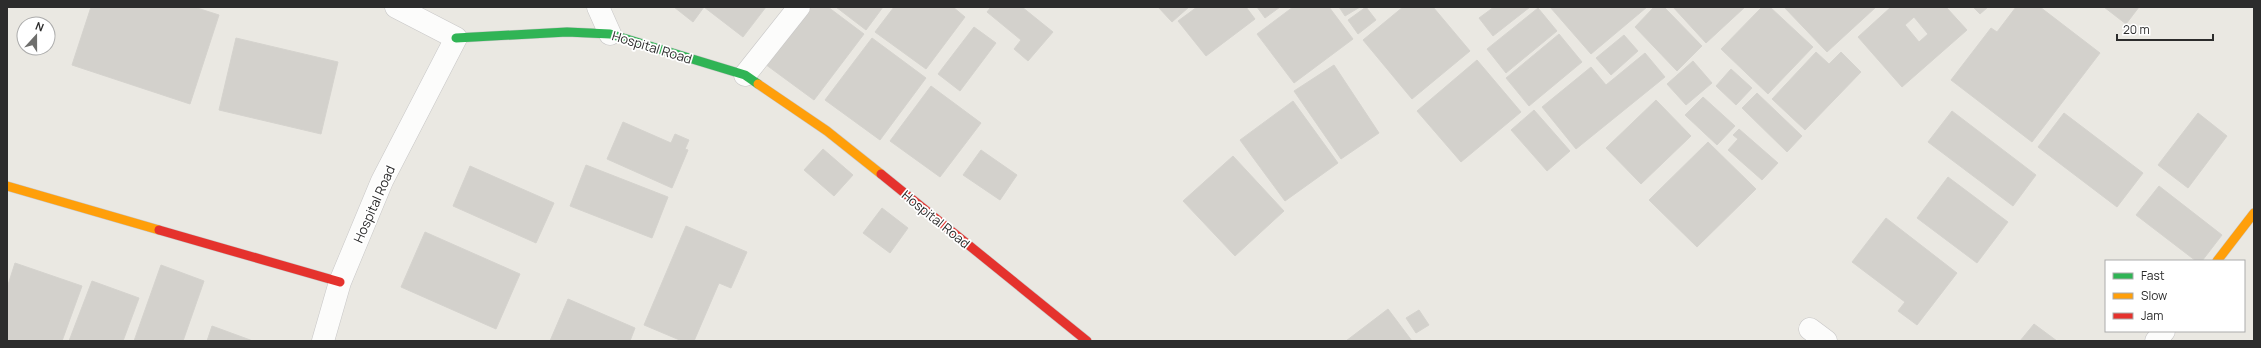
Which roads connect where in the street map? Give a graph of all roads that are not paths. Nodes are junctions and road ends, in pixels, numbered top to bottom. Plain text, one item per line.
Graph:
1 (396, 7) edge
2 (598, 7) edge
3 (799, 7) edge
4 (610, 34) junction
5 (456, 38) junction
6 (745, 75) junction
7 (7, 186) edge
8 (2254, 213) edge
9 (2218, 260) edge
10 (340, 282) junction
11 (2163, 332) edge
12 (323, 341) edge
13 (1087, 341) edge
14 (2156, 341) edge

1 - 5 street
2 - 4 street
3 - 6 street
4 - 5 street, Hospital Road
4 - 6 street, Hospital Road
5 - 10 street, Hospital Road
6 - 13 street, Hospital Road
7 - 10 street
8 - 9 street
10 - 12 street, Hospital Road
11 - 14 street

